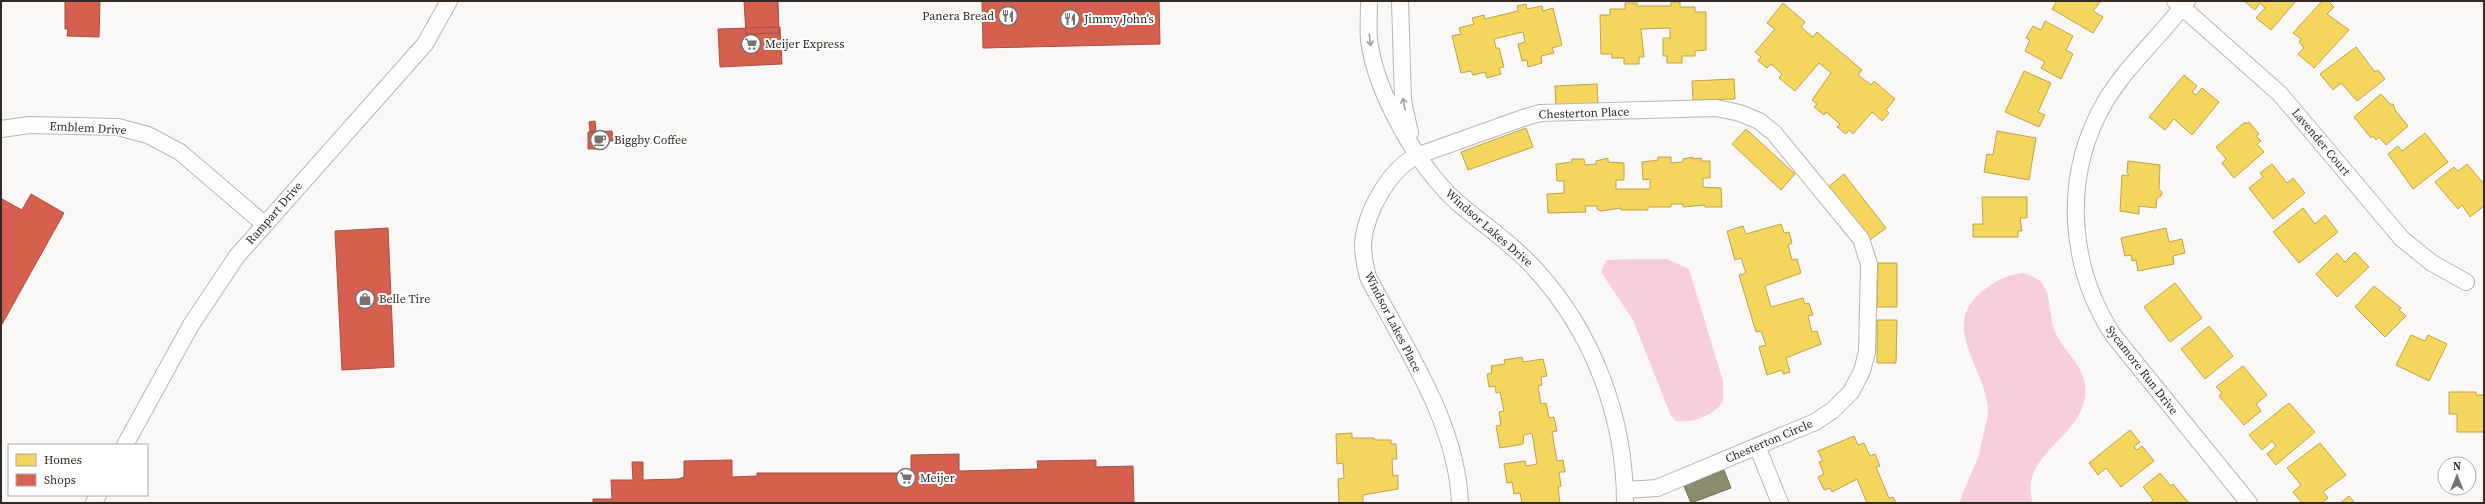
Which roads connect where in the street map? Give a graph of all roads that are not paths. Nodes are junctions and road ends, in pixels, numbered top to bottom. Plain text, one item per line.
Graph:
1 (449, 1) edge
2 (1369, 1) edge
3 (1400, 1) edge
4 (2179, 3) edge
5 (1753, 118) joint
6 (1, 129) edge
7 (1419, 155) junction
8 (264, 224) junction
9 (2466, 282) dead end
10 (126, 444) edge
11 (1757, 446) junction
12 (1625, 497) edge
13 (1460, 503) edge
14 (1780, 503) edge
15 (2249, 503) edge

1 - 8 street, Rampart Drive
2 -> 7 street, Windsor Lakes Drive
7 -> 3 street, Windsor Lakes Drive
4 - 9 street, Lavender Court
4 - 15 street, Sycamore Run Drive
5 - 7 street, Chesterton Place
5 - 11 street, Chesterton Circle
6 - 8 street, Emblem Drive
7 - 12 street, Windsor Lakes Drive
7 - 13 street, Windsor Lakes Place
8 - 10 street, Rampart Drive
11 - 12 street, Chesterton Circle
11 - 14 street

